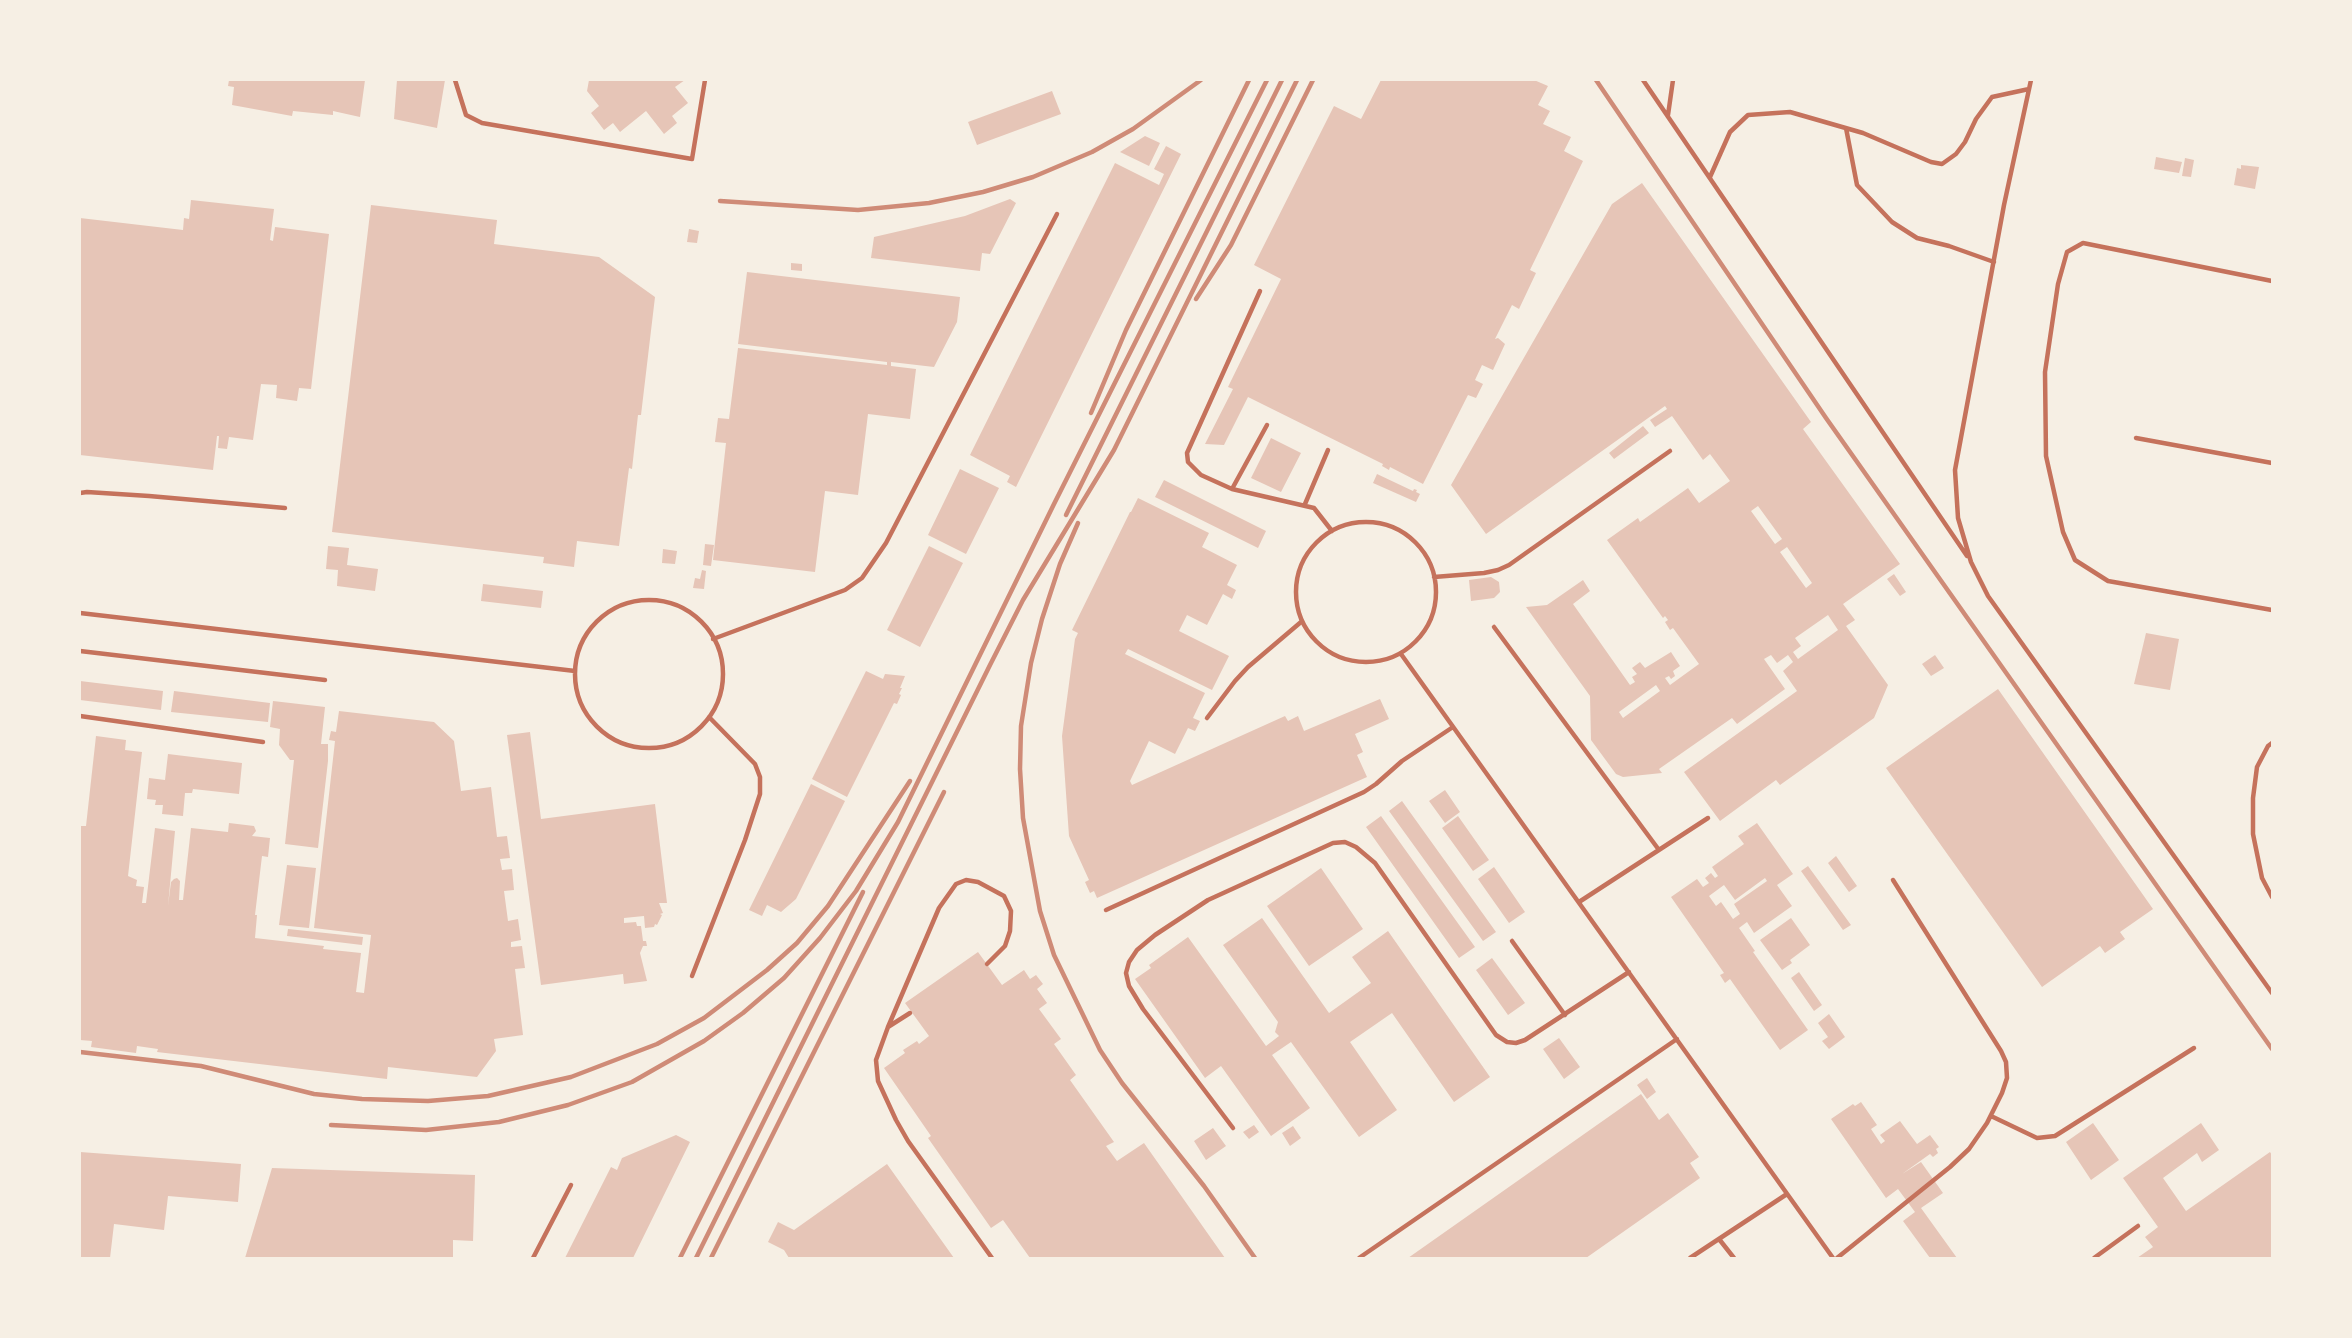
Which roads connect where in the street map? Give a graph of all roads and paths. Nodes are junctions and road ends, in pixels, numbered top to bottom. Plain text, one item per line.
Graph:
1 (455, 80) edge
2 (705, 80) edge
3 (1644, 80) edge
4 (1673, 80) edge
5 (2031, 80) edge
6 (2029, 89) junction
7 (1668, 117) junction
8 (1846, 128) junction
9 (1710, 177) junction
10 (1057, 214) dead end
11 (1994, 262) junction
12 (2272, 281) edge
13 (1260, 291) dead end
14 (1267, 425) dead end
15 (2136, 438) dead end
16 (1328, 450) dead end
17 (1670, 451) dead end
18 (2272, 463) edge
19 (1232, 489) junction
20 (80, 493) edge
21 (1305, 504) junction
22 (285, 508) dead end
23 (1332, 531) junction
24 (1971, 562) junction
25 (1434, 576) junction
26 (2272, 610) edge
27 (80, 613) edge
28 (1302, 622) junction
29 (1494, 627) dead end
30 (713, 639) junction
31 (80, 651) edge
32 (1401, 654) junction
33 (575, 671) junction
34 (326, 680) dead end
35 (80, 716) edge
36 (709, 717) junction
37 (1207, 718) dead end
38 (1453, 727) junction
39 (263, 742) dead end
40 (2272, 743) edge
41 (1708, 818) dead end
42 (1659, 850) junction
43 (1893, 880) dead end
44 (2272, 897) edge
45 (1579, 902) junction
46 (1106, 910) dead end
47 (1512, 941) dead end
48 (987, 964) dead end
49 (1629, 972) junction
50 (692, 976) dead end
51 (2272, 993) edge
52 (910, 1013) dead end
53 (1565, 1015) junction
54 (888, 1027) junction
55 (1677, 1039) junction
56 (2194, 1048) dead end
57 (1991, 1116) junction
58 (1233, 1128) dead end
59 (571, 1185) dead end
60 (1787, 1194) junction
61 (2138, 1226) dead end
62 (1719, 1239) junction
63 (533, 1258) edge
64 (992, 1258) edge
65 (1359, 1258) edge
66 (1690, 1258) edge
67 (1734, 1258) edge
68 (1835, 1258) edge
69 (2094, 1258) edge

1 - 2 lane
3 - 7 lane
4 - 7 lane
5 - 6 lane
6 - 8 lane
6 - 11 lane
7 - 9 lane
8 - 9 lane
8 - 11 lane
9 - 24 lane
10 - 30 lane
11 - 24 lane
12 - 26 lane
13 - 19 lane
14 - 19 lane
15 - 18 lane
16 - 21 lane
17 - 25 lane
19 - 21 lane
20 - 22 lane
21 - 23 lane
23 - 25 lane
23 - 28 lane
24 - 51 lane
25 - 32 lane
27 - 33 lane
28 - 32 lane
28 - 37 lane
29 - 42 lane
30 - 33 lane
30 - 36 lane
31 - 34 lane
32 - 38 lane
33 - 36 lane
35 - 39 lane
36 - 50 lane
38 - 45 lane
38 - 46 lane
40 - 44 lane
41 - 42 lane
42 - 45 lane
43 - 57 lane
45 - 49 lane
47 - 53 lane
48 - 54 lane
49 - 53 lane
49 - 55 lane
52 - 54 lane
53 - 58 lane
54 - 64 lane
55 - 60 lane
55 - 65 lane
56 - 57 lane
57 - 68 lane
59 - 63 lane
60 - 62 lane
60 - 68 lane
61 - 69 lane
62 - 66 lane
62 - 67 lane

